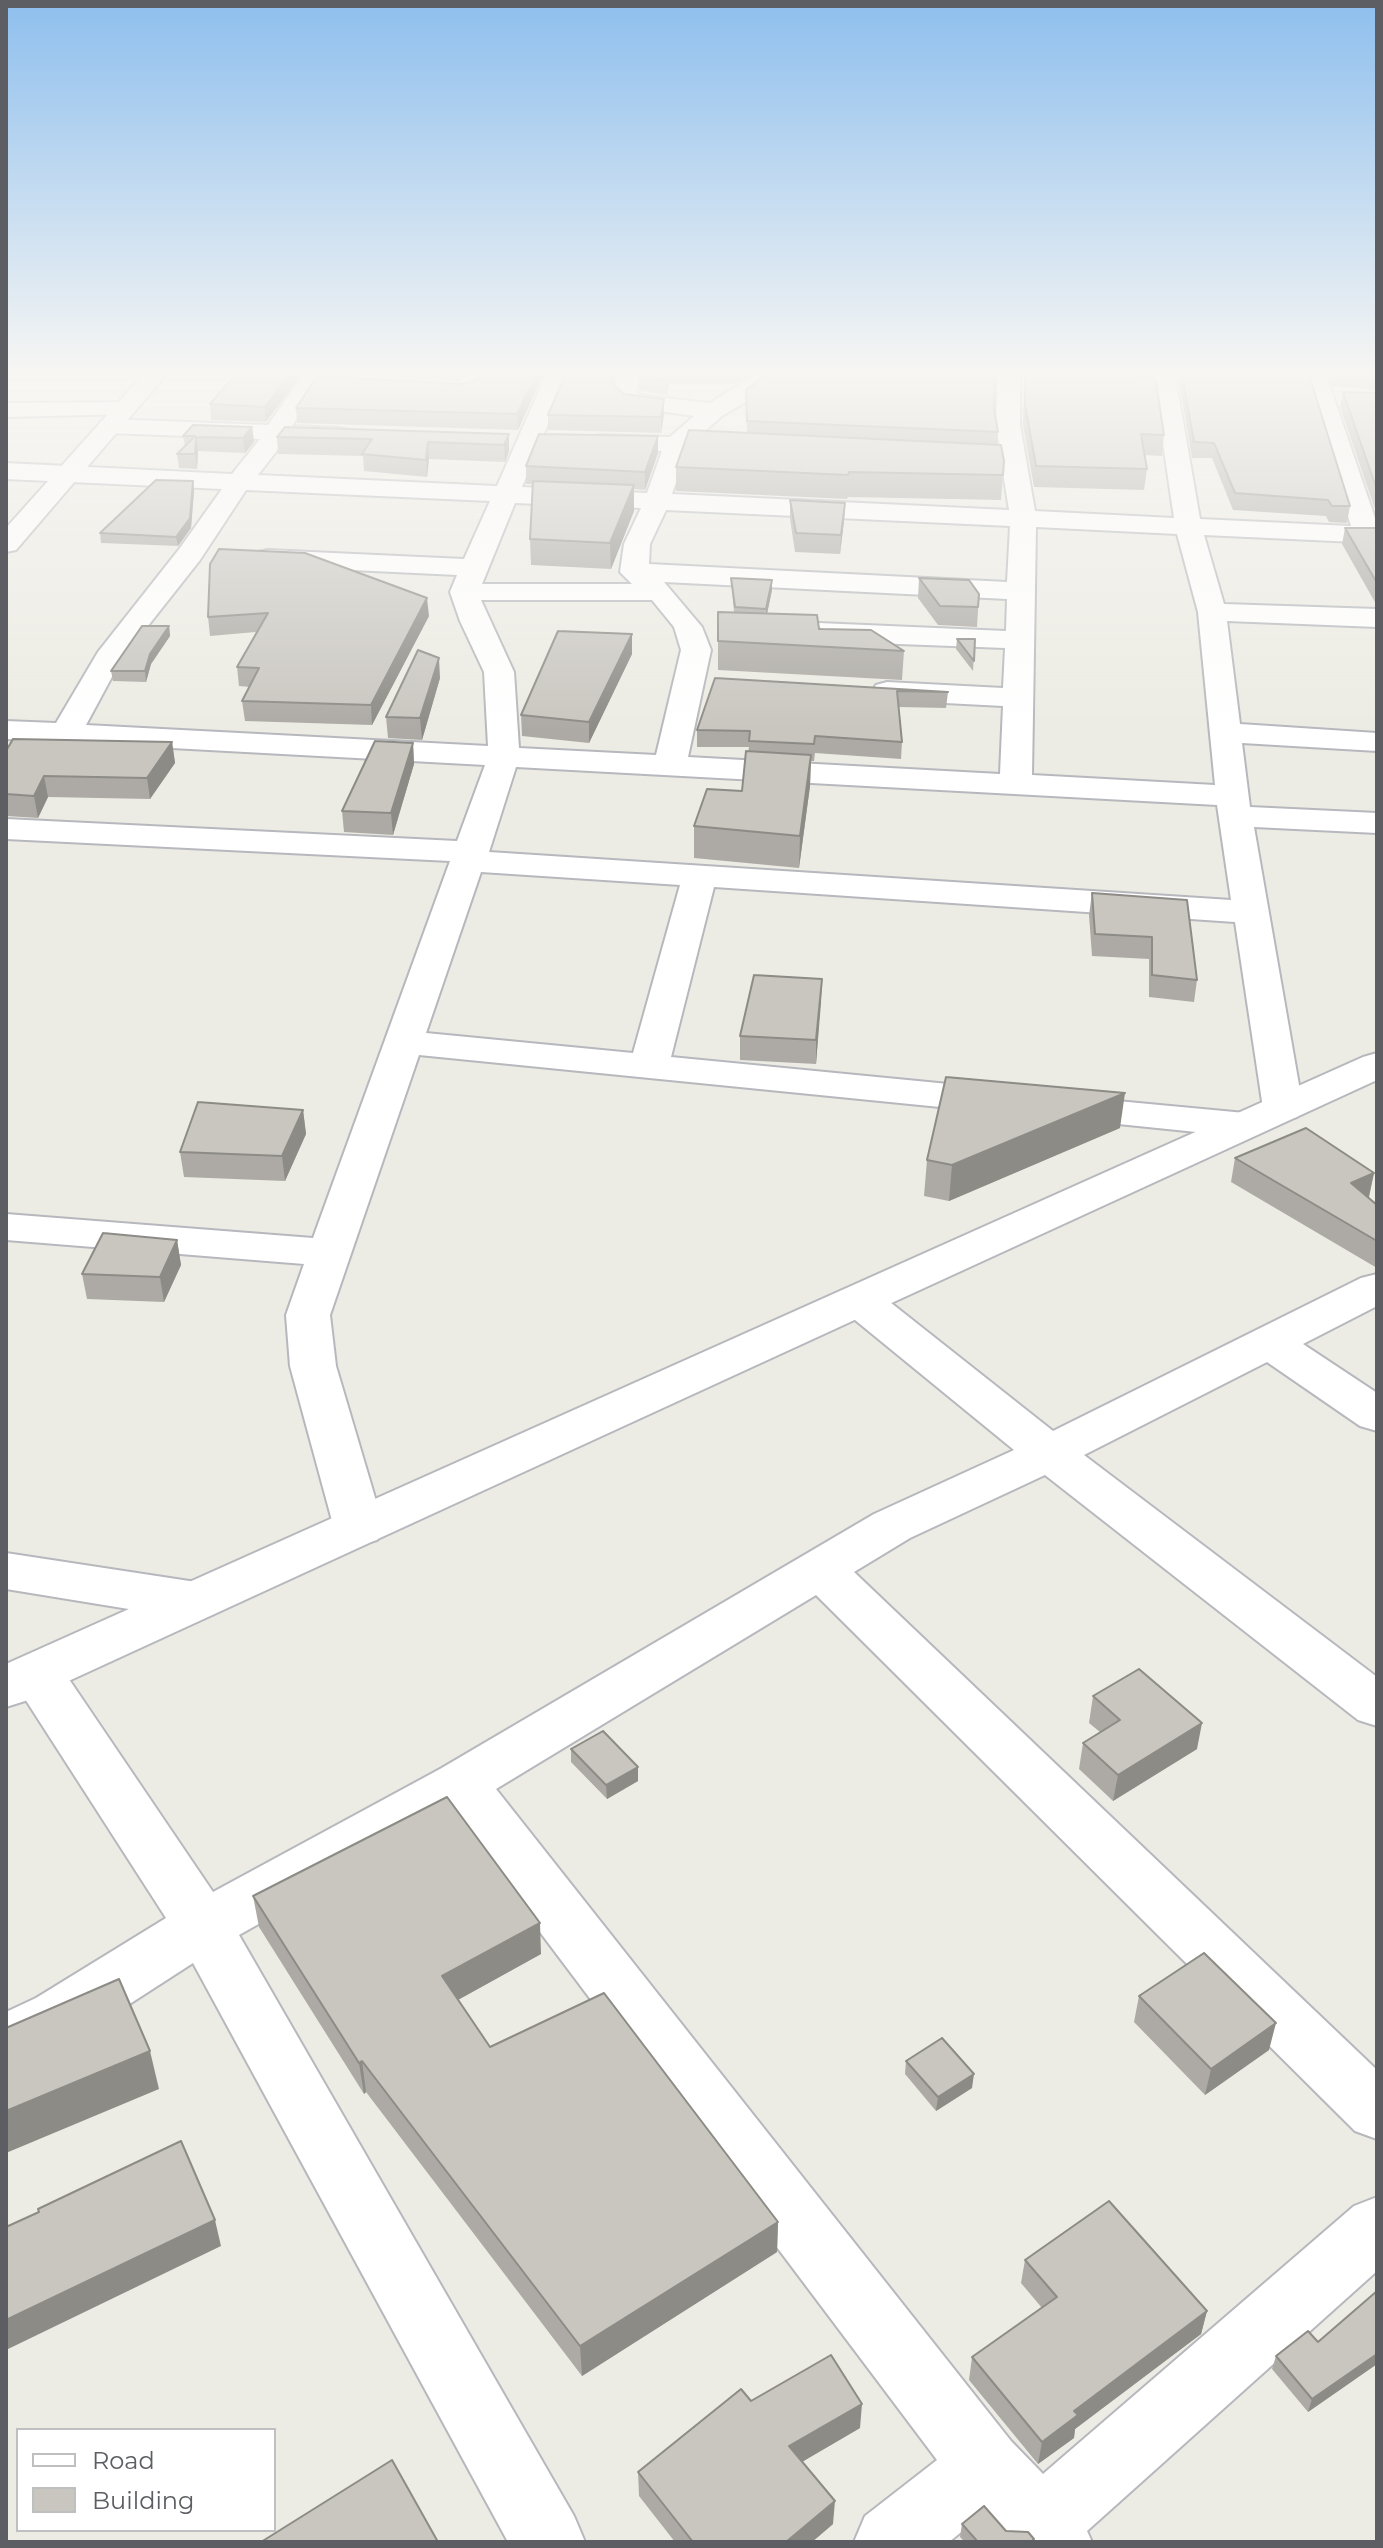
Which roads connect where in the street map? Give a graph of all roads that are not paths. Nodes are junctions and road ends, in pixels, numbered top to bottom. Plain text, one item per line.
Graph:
1 (46, 494) edge
2 (231, 494) edge
3 (504, 494) joint
4 (659, 494) edge
5 (1019, 494) edge
6 (1182, 494) edge
7 (1358, 494) edge
8 (657, 501) junction
9 (1023, 518) junction
10 (16, 522) edge
11 (1188, 524) junction
12 (1372, 534) edge
13 (6, 544) edge
14 (190, 554) junction
15 (634, 572) junction
16 (469, 580) junction
17 (1021, 591) junction
18 (660, 592) junction
19 (1212, 612) junction
20 (1377, 618) edge
21 (688, 627) junction
22 (720, 629) edge
23 (799, 632) edge
24 (1020, 640) junction
25 (689, 680) junction
26 (720, 682) edge
27 (861, 690) edge
28 (1018, 698) junction
29 (6, 730) edge
30 (1226, 733) junction
31 (65, 734) junction
32 (1377, 742) edge
33 (504, 756) junction
34 (670, 764) junction
35 (1016, 784) junction
36 (1234, 806) junction
37 (1377, 823) edge
38 (6, 829) edge
39 (471, 856) junction
40 (700, 876) junction
41 (1251, 912) junction
42 (405, 1042) junction
43 (1377, 1065) edge
44 (649, 1067) junction
45 (1264, 1117) junction
46 (6, 1227) edge
47 (330, 1253) junction
48 (1377, 1288) edge
49 (860, 1301) junction
50 (1269, 1342) junction
51 (1377, 1415) edge
52 (1049, 1453) junction
53 (359, 1528) junction
54 (820, 1569) junction
55 (6, 1571) edge
56 (196, 1601) junction
57 (21, 1680) edge
58 (1377, 1706) edge
59 (460, 1784) junction
60 (203, 1926) junction
61 (6, 2041) edge
62 (1377, 2111) edge
63 (1377, 2228) edge
64 (986, 2466) junction
65 (1048, 2533) edge
66 (548, 2542) edge
67 (891, 2542) edge

1 - 10 street
2 - 14 street
3 - 8 street
3 - 16 street
4 - 8 street
5 - 9 street
6 - 11 street
7 - 12 street
8 - 9 street
8 - 15 street
9 - 11 street
9 - 17 street
10 - 13 street
11 - 12 street
11 - 19 street
14 - 16 street
14 - 31 street
15 - 17 street
15 - 18 street
16 - 18 street
16 - 33 street
17 - 24 street
18 - 21 street
19 - 20 street
19 - 30 street
21 - 22 street
21 - 25 street
23 - 24 street
24 - 28 street
25 - 26 street
25 - 34 street
27 - 28 street
28 - 35 street
29 - 31 street
30 - 32 street
30 - 36 street
31 - 33 street
33 - 34 street
33 - 39 street
34 - 35 street
35 - 36 street
36 - 37 street
36 - 41 street
38 - 39 street
39 - 40 street
39 - 42 street
40 - 41 street
40 - 44 street
41 - 45 street
42 - 44 street
42 - 47 street
43 - 45 street
44 - 45 street
45 - 49 street
46 - 47 street
47 - 53 street
48 - 50 street
49 - 52 street
49 - 53 street
50 - 51 street
50 - 52 street
52 - 54 street
52 - 58 street
53 - 56 street
54 - 59 street
54 - 62 street
55 - 56 street
56 - 57 street
57 - 60 street
59 - 60 street
59 - 64 street
60 - 61 street
60 - 66 street
63 - 65 street
64 - 65 street
64 - 67 street

